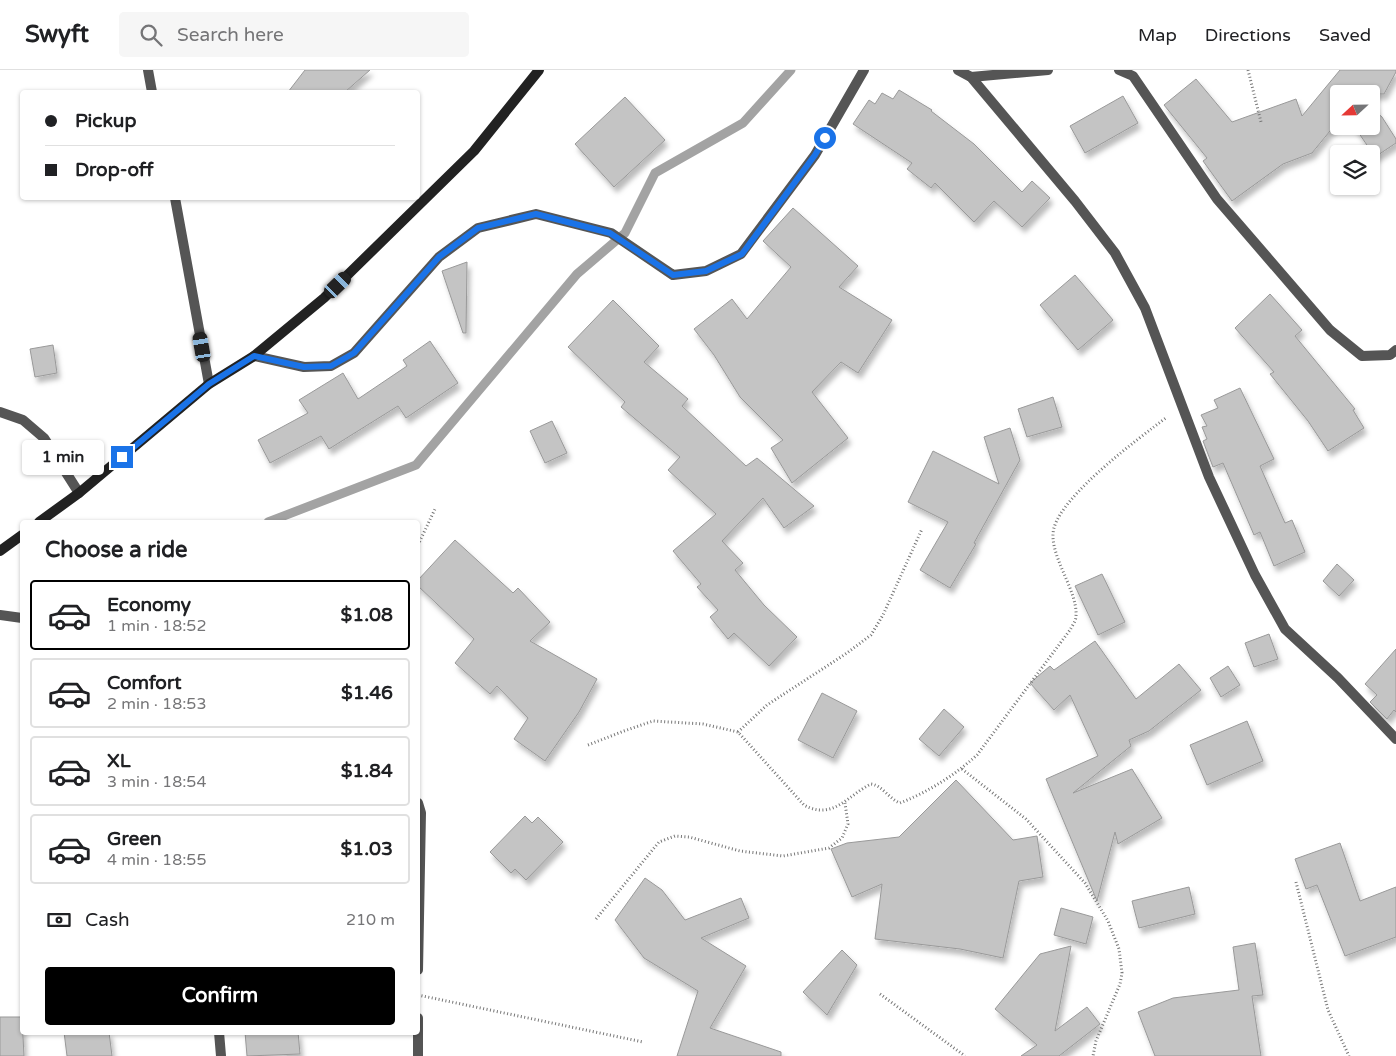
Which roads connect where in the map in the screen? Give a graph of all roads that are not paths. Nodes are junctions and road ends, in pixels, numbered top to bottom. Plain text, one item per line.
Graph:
1 (148, 70) edge
2 (539, 70) edge
3 (864, 70) edge
4 (958, 70) edge
5 (1048, 70) edge
6 (1119, 70) edge
7 (971, 77) junction
8 (152, 90) edge
9 (175, 200) edge
10 (1396, 350) edge
11 (254, 356) junction
12 (209, 384) junction
13 (0, 412) edge
14 (79, 493) junction
15 (42, 520) edge
16 (20, 536) edge
17 (0, 551) edge
18 (0, 615) edge
19 (20, 618) edge
20 (1396, 739) edge
21 (420, 809) edge
22 (420, 865) edge
23 (219, 1035) edge
24 (418, 1035) edge
25 (221, 1056) edge
26 (418, 1056) edge

1 - 8 street
2 - 11 street
3 - 11 street
4 - 7 street
5 - 7 street
6 - 10 street
7 - 20 street
9 - 12 street
11 - 12 street
12 - 14 street
13 - 14 street
14 - 15 street
16 - 17 street
18 - 19 street
21 - 22 street
23 - 25 street
24 - 26 street

